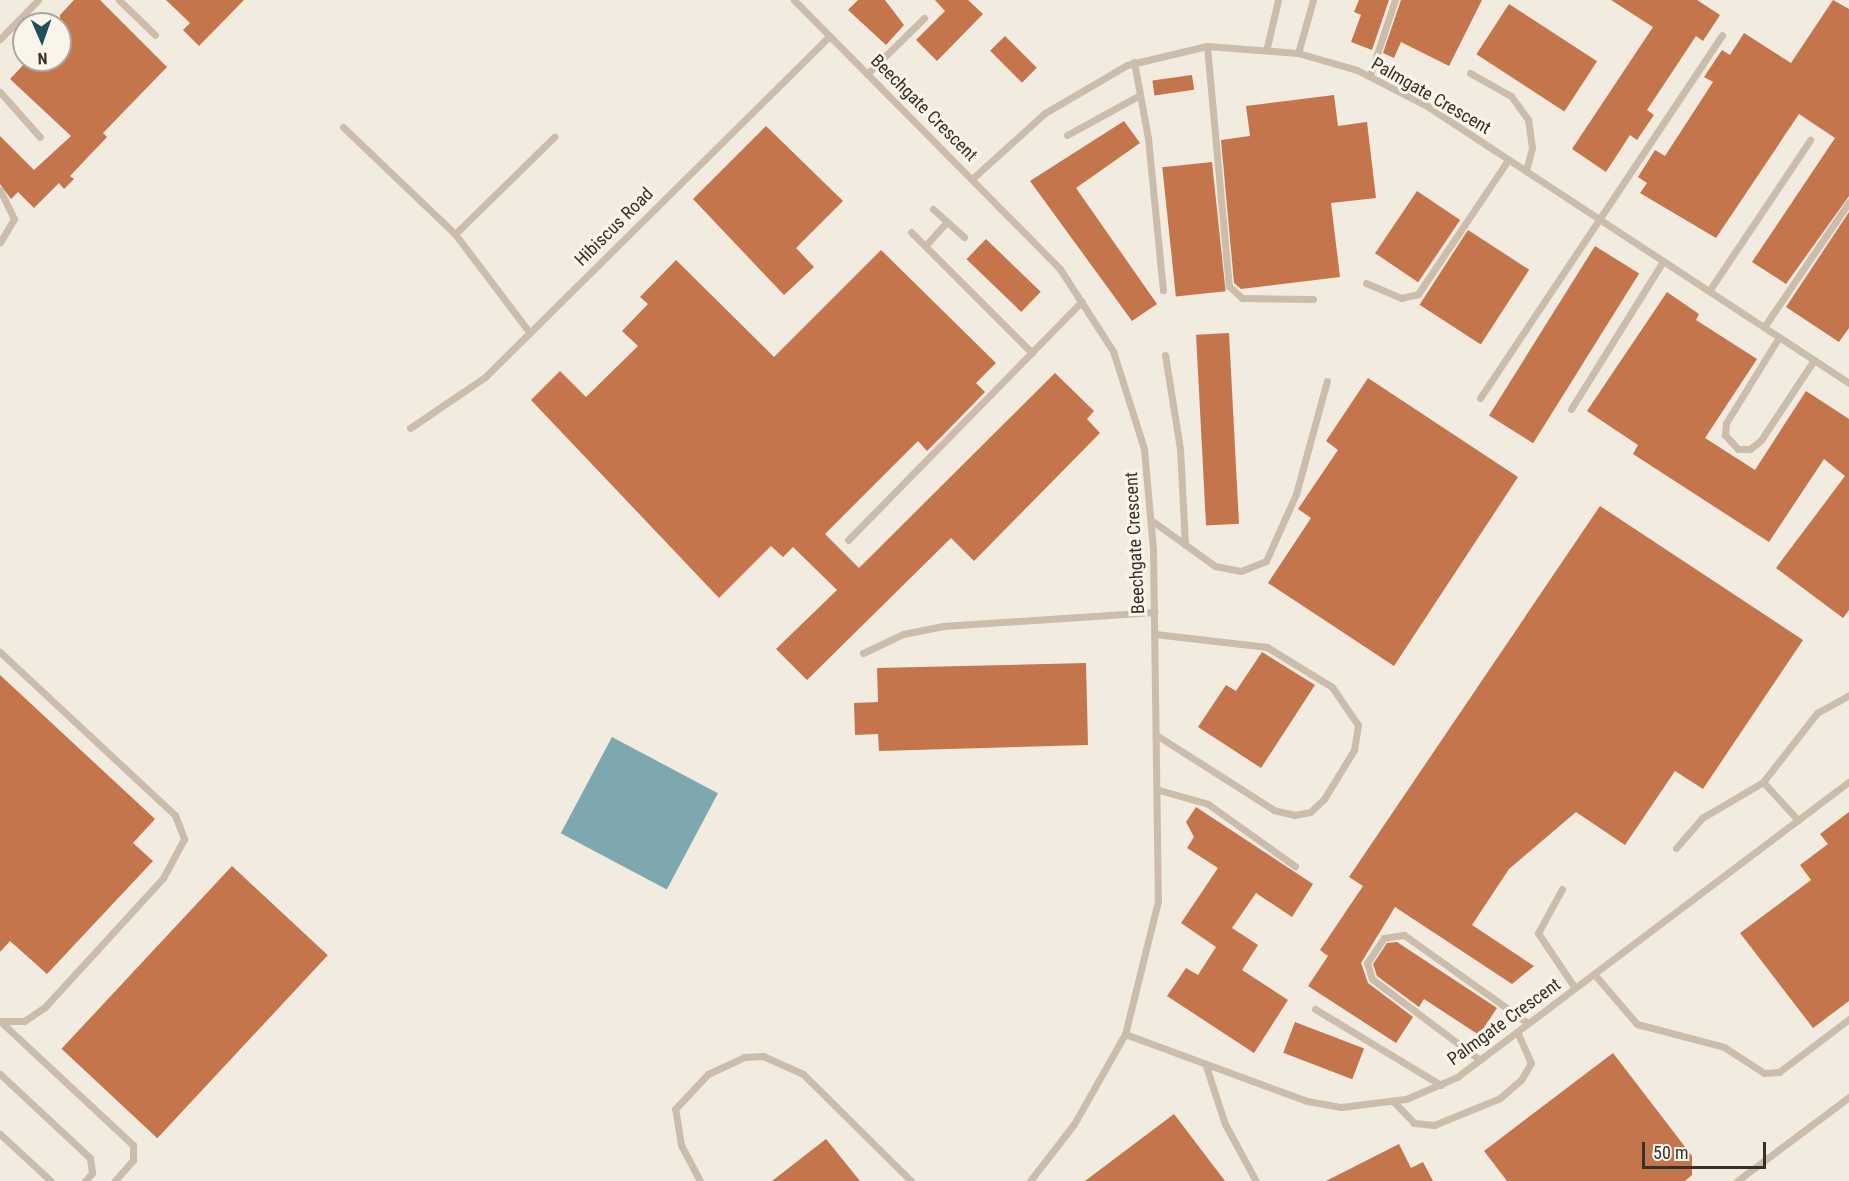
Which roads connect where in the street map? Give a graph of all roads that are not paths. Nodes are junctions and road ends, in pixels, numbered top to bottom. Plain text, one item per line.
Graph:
1 (38, 0) edge
2 (119, 0) edge
3 (794, 0) edge
4 (1278, 0) edge
5 (1312, 0) edge
6 (1395, 0) edge
7 (924, 18) dead end
8 (155, 35) dead end
9 (1722, 35) dead end
10 (830, 36) junction
11 (0, 39) edge
12 (1207, 46) junction
13 (1266, 47) junction
14 (1298, 53) junction
15 (1134, 62) junction
16 (1470, 72) dead end
17 (867, 74) junction
18 (1370, 75) junction
19 (0, 92) edge
20 (1140, 95) junction
21 (343, 127) dead end
22 (1067, 135) dead end
23 (40, 137) dead end
24 (554, 138) dead end
25 (1810, 140) dead end
26 (1508, 160) junction
27 (1526, 171) junction
28 (973, 178) junction
29 (0, 189) edge
30 (1849, 202) edge
31 (933, 209) dead end
32 (1601, 220) junction
33 (947, 222) junction
34 (911, 232) dead end
35 (455, 234) junction
36 (964, 237) dead end
37 (0, 242) edge
38 (926, 245) junction
39 (1663, 261) junction
40 (1366, 283) dead end
41 (1163, 290) dead end
42 (1709, 291) junction
43 (1313, 299) dead end
44 (1082, 301) junction
45 (1764, 327) junction
46 (530, 332) junction
47 (1779, 337) junction
48 (1032, 353) junction
49 (1165, 355) dead end
50 (1814, 360) junction
51 (1849, 373) edge
52 (1327, 381) dead end
53 (1847, 381) edge
54 (1480, 398) dead end
55 (1571, 409) dead end
56 (410, 428) dead end
57 (1151, 520) junction
58 (848, 540) dead end
59 (1185, 545) junction
60 (1155, 612) junction
61 (1155, 634) junction
62 (0, 652) edge
63 (863, 653) dead end
64 (1849, 694) edge
65 (1158, 736) junction
66 (1763, 782) junction
67 (1849, 782) edge
68 (1159, 790) junction
69 (1798, 820) junction
70 (1677, 848) dead end
71 (1295, 866) dead end
72 (1562, 889) dead end
73 (1594, 974) junction
74 (1575, 988) junction
75 (1315, 1010) dead end
76 (1849, 1019) edge
77 (0, 1021) edge
78 (1528, 1023) junction
79 (1517, 1032) junction
80 (1125, 1034) junction
81 (1480, 1059) junction
82 (1206, 1066) junction
83 (0, 1074) edge
84 (1441, 1085) junction
85 (1849, 1097) edge
86 (1394, 1102) junction
87 (0, 1134) edge
88 (51, 1181) edge
89 (86, 1181) edge
90 (115, 1181) edge
91 (700, 1181) edge
92 (911, 1181) edge
93 (1030, 1181) edge
94 (1256, 1181) edge
95 (1737, 1181) edge

1 - 11 lane
2 - 8 lane
3 - 10 lane, Beechgate Crescent
4 - 13 lane
5 - 14 lane
6 - 18 lane
7 - 17 lane
9 - 32 lane
10 - 17 lane, Beechgate Crescent
10 - 46 lane, Hibiscus Road
12 - 13 lane, Palmgate Crescent
12 - 15 lane, Palmgate Crescent
12 - 43 lane
13 - 14 lane, Palmgate Crescent
14 - 18 lane, Palmgate Crescent
15 - 20 lane
15 - 28 lane, Palmgate Crescent
16 - 27 lane
17 - 28 lane, Beechgate Crescent
18 - 26 lane, Palmgate Crescent
19 - 23 lane
20 - 22 lane
20 - 41 lane
21 - 35 lane
24 - 35 lane
25 - 42 lane
26 - 27 lane, Palmgate Crescent
26 - 40 lane
27 - 32 lane, Palmgate Crescent
28 - 44 lane, Beechgate Crescent
29 - 37 lane
30 - 45 lane
31 - 33 lane
32 - 39 lane, Palmgate Crescent
32 - 54 lane
33 - 36 lane
33 - 38 lane
34 - 38 lane
35 - 46 lane
38 - 48 lane
39 - 42 lane, Palmgate Crescent
39 - 55 lane
42 - 45 lane, Palmgate Crescent
44 - 48 lane
44 - 57 lane, Beechgate Crescent
45 - 47 lane, Palmgate Crescent
46 - 56 lane, Hibiscus Road
47 - 50 lane, Palmgate Crescent
47 - 50 lane
48 - 58 lane
49 - 59 lane
50 - 53 lane, Palmgate Crescent
51 - 53 lane
52 - 59 lane
57 - 59 lane
57 - 60 lane, Beechgate Crescent
60 - 61 lane, Beechgate Crescent
60 - 63 lane
61 - 65 lane, Beechgate Crescent
61 - 65 lane
62 - 77 lane
64 - 66 lane
65 - 68 lane, Beechgate Crescent
66 - 69 lane
66 - 70 lane
67 - 69 lane, Palmgate Crescent
68 - 71 lane
68 - 80 lane, Beechgate Crescent
69 - 73 lane, Palmgate Crescent
72 - 74 lane
73 - 74 lane, Palmgate Crescent
73 - 76 lane
74 - 78 lane, Palmgate Crescent
75 - 84 lane
77 - 90 lane
78 - 79 lane, Palmgate Crescent
78 - 81 lane
79 - 81 lane, Palmgate Crescent
79 - 86 lane
80 - 82 lane, Palmgate Crescent
80 - 93 lane, Beechgate Crescent
81 - 84 lane, Palmgate Crescent
82 - 86 lane, Palmgate Crescent
82 - 94 lane
83 - 89 lane
84 - 86 lane, Palmgate Crescent
85 - 95 lane
87 - 88 lane
91 - 92 lane

